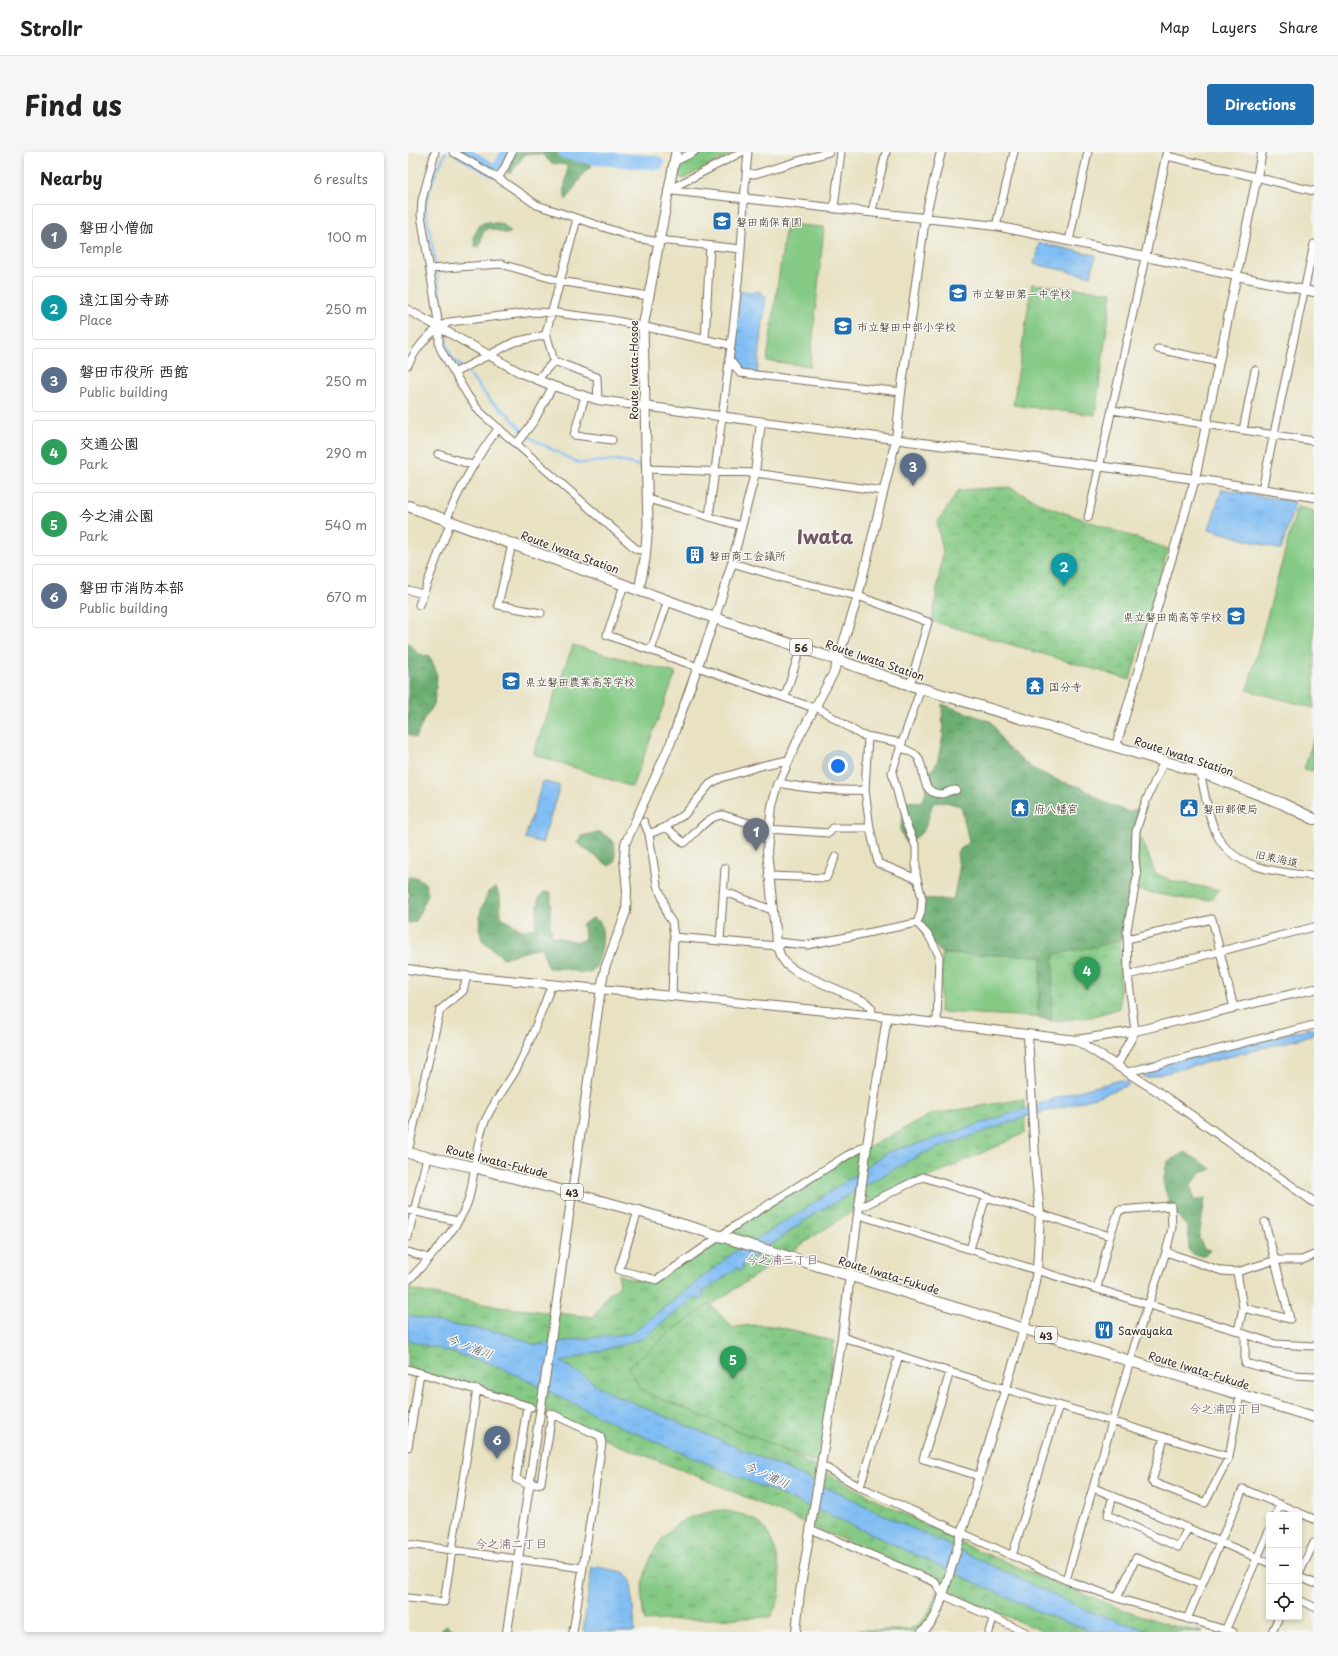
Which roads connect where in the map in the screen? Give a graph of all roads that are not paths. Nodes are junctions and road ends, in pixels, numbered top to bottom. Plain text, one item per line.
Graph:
1 (435, 152) edge
2 (453, 152) edge
3 (512, 152) edge
4 (676, 152) edge
5 (694, 152) edge
6 (742, 152) edge
7 (748, 152) edge
8 (829, 152) edge
9 (841, 152) edge
10 (886, 152) edge
11 (941, 152) edge
12 (1014, 152) edge
13 (1088, 152) edge
14 (1262, 152) edge
15 (1167, 154) edge
16 (674, 162) junction
17 (746, 173) junction
18 (498, 178) junction
19 (1257, 178) junction
20 (668, 190) junction
21 (1314, 191) edge
22 (743, 197) junction
23 (834, 207) junction
24 (872, 211) junction
25 (925, 218) junction
26 (578, 219) junction
27 (996, 226) junction
28 (659, 241) junction
29 (1069, 241) junction
30 (1314, 244) edge
31 (710, 246) junction
32 (741, 249) junction
33 (1145, 258) junction
34 (430, 269) junction
35 (1236, 276) junction
36 (560, 281) junction
37 (1304, 290) junction
38 (1314, 292) edge
39 (648, 296) junction
40 (408, 310) edge
41 (552, 313) junction
42 (439, 327) junction
43 (643, 327) junction
44 (546, 335) junction
45 (705, 340) junction
46 (731, 345) junction
47 (1158, 349) dead end
48 (488, 354) junction
49 (729, 359) junction
50 (554, 361) junction
51 (1219, 362) junction
52 (408, 365) edge
53 (1255, 370) dead end
54 (454, 373) junction
55 (538, 380) junction
56 (553, 386) junction
57 (901, 392) junction
58 (585, 396) junction
59 (598, 400) junction
60 (644, 407) junction
61 (1112, 410) junction
62 (721, 417) junction
63 (761, 422) junction
64 (1206, 424) junction
65 (499, 428) junction
66 (1243, 430) junction
67 (1274, 434) junction
68 (612, 440) dead end
69 (896, 440) junction
70 (1314, 441) edge
71 (517, 443) junction
72 (438, 454) dead end
73 (472, 465) junction
74 (1100, 467) junction
75 (646, 469) junction
76 (714, 472) junction
77 (755, 473) junction
78 (1195, 479) junction
79 (1262, 490) junction
80 (883, 491) junction
81 (1314, 498) edge
82 (648, 499) junction
83 (408, 506) edge
84 (708, 517) junction
85 (1088, 518) dead end
86 (448, 520) junction
87 (741, 526) junction
88 (512, 544) junction
89 (646, 551) junction
90 (732, 563) junction
91 (624, 585) junction
92 (408, 590) edge
93 (639, 590) junction
94 (423, 594) junction
95 (858, 596) junction
96 (668, 600) junction
97 (419, 605) dead end
98 (541, 613) dead end
99 (715, 618) junction
100 (801, 647) junction
101 (651, 650) junction
102 (838, 660) junction
103 (698, 666) junction
104 (910, 685) junction
105 (921, 688) junction
106 (784, 697) junction
107 (815, 707) junction
108 (868, 737) junction
109 (901, 745) junction
110 (1116, 746) junction
111 (788, 760) junction
112 (1164, 761) junction
113 (1200, 772) junction
114 (779, 783) junction
115 (865, 790) junction
116 (956, 790) dead end
117 (1314, 820) edge
118 (644, 822) dead end
119 (666, 828) junction
120 (870, 828) junction
121 (768, 829) junction
122 (650, 834) junction
123 (836, 856) dead end
124 (725, 868) dead end
125 (768, 876) junction
126 (1314, 876) edge
127 (917, 879) junction
128 (723, 892) junction
129 (772, 910) junction
130 (917, 923) junction
131 (1314, 927) edge
132 (674, 937) junction
133 (1127, 939) junction
134 (720, 941) junction
135 (777, 944) junction
136 (1221, 952) junction
137 (408, 969) edge
138 (1128, 975) junction
139 (467, 976) junction
140 (552, 984) junction
141 (601, 988) junction
142 (1314, 989) edge
143 (672, 995) junction
144 (1234, 1008) junction
145 (872, 1015) junction
146 (887, 1017) junction
147 (937, 1022) junction
148 (1314, 1025) edge
149 (1136, 1031) junction
150 (1028, 1035) junction
151 (1076, 1040) junction
152 (1117, 1065) junction
153 (1129, 1072) junction
154 (867, 1146) junction
155 (408, 1152) edge
156 (427, 1157) junction
157 (474, 1167) junction
158 (572, 1192) junction
159 (986, 1197) junction
160 (1314, 1202) edge
161 (411, 1211) edge
162 (638, 1211) junction
163 (859, 1211) junction
164 (1040, 1214) junction
165 (457, 1221) junction
166 (1265, 1222) dead end
167 (721, 1236) junction
168 (1110, 1236) junction
169 (408, 1237) edge
170 (970, 1249) junction
171 (408, 1252) edge
172 (1166, 1252) junction
173 (1314, 1255) edge
174 (429, 1258) junction
175 (1276, 1260) junction
176 (1037, 1271) junction
177 (1237, 1272) junction
178 (849, 1276) junction
179 (408, 1281) edge
180 (1097, 1288) junction
181 (1149, 1305) junction
182 (1243, 1308) junction
183 (1024, 1328) junction
184 (1241, 1332) junction
185 (842, 1337) junction
186 (1314, 1346) edge
187 (899, 1355) junction
188 (1131, 1362) junction
189 (408, 1369) edge
190 (950, 1372) junction
191 (420, 1373) junction
192 (1314, 1376) edge
193 (1006, 1388) junction
194 (477, 1389) junction
195 (1240, 1395) junction
196 (1059, 1405) junction
197 (1314, 1417) edge
198 (1113, 1422) junction
199 (1164, 1437) junction
200 (408, 1447) edge
201 (1229, 1457) junction
202 (820, 1469) junction
203 (979, 1476) junction
204 (528, 1485) junction
205 (860, 1487) junction
206 (1094, 1488) junction
207 (1113, 1495) junction
208 (1280, 1504) junction
209 (1277, 1512) edge
210 (1314, 1519) edge
211 (811, 1525) junction
212 (1188, 1528) junction
213 (961, 1536) junction
214 (1266, 1538) edge
215 (1220, 1543) junction
216 (1314, 1543) edge
217 (408, 1544) edge
218 (452, 1550) junction
219 (1012, 1556) junction
220 (518, 1558) junction
221 (1258, 1558) junction
222 (1266, 1562) edge
223 (583, 1568) junction
224 (1302, 1568) edge
225 (1302, 1578) edge
226 (1066, 1580) junction
227 (1314, 1583) edge
228 (1202, 1585) junction
229 (942, 1595) junction
230 (408, 1598) edge
231 (1117, 1598) junction
232 (1302, 1601) edge
233 (1314, 1607) edge
234 (993, 1619) junction
235 (1187, 1619) junction
236 (1278, 1620) edge
237 (930, 1629) edge
238 (1225, 1631) junction
239 (507, 1632) edge
240 (573, 1632) edge
241 (796, 1632) edge
242 (922, 1632) edge
243 (989, 1632) edge
244 (1025, 1632) edge
245 (1233, 1632) edge
246 (1272, 1632) edge

1 - 34 street
2 - 18 street
3 - 18 street
4 - 16 main road, Route Iwata-Hosoe
5 - 16 street
6 - 20 street
7 - 17 street
8 - 17 street
9 - 23 street
10 - 24 street
11 - 25 street
12 - 27 street
13 - 29 street
14 - 19 street
15 - 19 street
15 - 33 street
16 - 20 main road, Route Iwata-Hosoe
17 - 22 street
18 - 26 street
19 - 21 street
19 - 35 street
20 - 22 street
20 - 28 main road, Route Iwata-Hosoe
22 - 23 street
22 - 32 street
23 - 24 street
24 - 25 street
25 - 27 street
25 - 57 street
26 - 28 street
26 - 36 street
27 - 29 street
28 - 31 street
28 - 39 main road, Route Iwata-Hosoe
29 - 33 street
30 - 37 street
31 - 32 street
31 - 45 street
32 - 46 street
33 - 35 street
33 - 61 street
34 - 36 street
34 - 42 street
35 - 37 street
35 - 51 street
36 - 39 street
36 - 41 street
37 - 38 street
37 - 67 street
39 - 43 main road, Route Iwata-Hosoe
40 - 42 street
41 - 42 street
41 - 43 street
41 - 44 street
42 - 48 street
42 - 52 street
42 - 54 street
43 - 45 street
43 - 60 main road, Route Iwata-Hosoe
44 - 48 street
44 - 50 street
45 - 46 street
46 - 49 street
47 - 51 street
48 - 54 street
48 - 55 street
49 - 57 street
49 - 62 street
50 - 55 street
50 - 59 street
51 - 64 street
53 - 66 street
54 - 65 street
55 - 56 street
56 - 58 street
56 - 71 street
57 - 69 street
58 - 59 street
58 - 68 street
59 - 60 street
60 - 62 street
60 - 75 main road, Route Iwata-Hosoe
61 - 64 street
61 - 74 street
62 - 63 street
62 - 76 street
63 - 69 street
63 - 77 street
64 - 66 street
64 - 78 street
65 - 71 street
65 - 73 street
66 - 67 street
67 - 70 street
67 - 79 street
69 - 74 street
69 - 80 street
71 - 89 street
72 - 73 street
73 - 86 street
74 - 78 street
74 - 85 street
75 - 76 street
75 - 82 main road, Route Iwata-Hosoe
76 - 77 street
76 - 84 street
77 - 80 street
77 - 87 street
78 - 79 street
78 - 110 street
79 - 81 street
80 - 95 street
82 - 84 street
82 - 89 main road, Route Iwata-Hosoe
83 - 86 main road, Route Iwata Station / 56
84 - 87 street
86 - 88 main road, Route Iwata Station / 56
86 - 94 street
87 - 90 street
88 - 91 main road, Route Iwata Station / 56
88 - 98 street
89 - 93 main road, Route Iwata-Hosoe
90 - 95 street
90 - 99 street
91 - 93 main road, Route Iwata Station / 56
91 - 101 street
92 - 94 street
93 - 96 main road, Route Iwata Station / 56
94 - 97 street
95 - 102 street
95 - 104 street
96 - 99 main road, Route Iwata Station / 56
96 - 101 street
99 - 100 main road, Route Iwata Station / 56
99 - 103 street
100 - 102 main road, Route Iwata Station / 56
100 - 106 street
101 - 103 street
102 - 104 main road, Route Iwata Station / 56
102 - 107 street
103 - 106 street
103 - 141 street
104 - 105 main road, Route Iwata Station / 56
105 - 109 street
105 - 110 main road, Route Iwata Station / 56
106 - 107 street
107 - 108 street
107 - 111 street
108 - 109 street
108 - 115 street
109 - 116 street
109 - 127 street
110 - 112 main road, Route Iwata Station / 56
111 - 114 street
111 - 119 street
112 - 113 main road, Route Iwata Station / 56
112 - 133 street
113 - 117 main road, Route Iwata Station / 56
113 - 126 street, 旧東海道
114 - 115 street
114 - 121 street
115 - 120 street
118 - 122 street
119 - 121 street
119 - 122 street
120 - 121 street
120 - 127 street
121 - 125 street
122 - 132 street
123 - 125 street
124 - 128 street
125 - 129 street
127 - 130 street
128 - 129 street
128 - 134 street
129 - 135 street
130 - 135 street
130 - 147 street
131 - 136 street
132 - 134 street
132 - 143 street
133 - 136 street
133 - 138 street
134 - 135 street
135 - 145 street
136 - 138 street
136 - 144 street
137 - 139 street
138 - 149 street
139 - 140 street
139 - 155 street
140 - 141 street
140 - 157 street
141 - 143 street
141 - 158 street
142 - 144 street
143 - 145 street
144 - 149 street
145 - 146 street
146 - 147 street
146 - 154 street
147 - 150 street
148 - 153 street
149 - 151 street
149 - 152 street
150 - 151 street
150 - 164 street
151 - 152 street
152 - 153 street
153 - 160 street
154 - 163 street
154 - 167 street
155 - 156 main road, Route Iwata-Fukude / 43
156 - 157 main road, Route Iwata-Fukude / 43
156 - 161 street
157 - 158 main road, Route Iwata-Fukude / 43
157 - 165 street
158 - 162 main road, Route Iwata-Fukude / 43
158 - 204 street
159 - 163 street
159 - 164 street
159 - 170 street
161 - 165 street
161 - 169 street
162 - 167 main road, Route Iwata-Fukude / 43
162 - 167 street
163 - 170 street
163 - 178 street
164 - 168 street
164 - 176 street
165 - 174 street
166 - 175 street
167 - 178 main road, Route Iwata-Fukude / 43
168 - 172 street
168 - 180 street
170 - 176 street
171 - 174 street
172 - 177 street
172 - 181 street
173 - 175 street
174 - 179 street
175 - 177 street
175 - 182 street
176 - 180 street
176 - 183 street
177 - 182 street
178 - 183 main road, Route Iwata-Fukude / 43
178 - 185 street
180 - 181 street
181 - 184 street
181 - 188 street
182 - 184 street
183 - 188 main road, Route Iwata-Fukude / 43
183 - 193 street
184 - 186 street
184 - 192 street
185 - 187 street
185 - 202 street
187 - 190 street
187 - 205 street
188 - 195 main road, Route Iwata-Fukude / 43
188 - 198 street
189 - 191 street
190 - 193 street
190 - 203 street
191 - 194 street
191 - 200 street
193 - 196 street
193 - 203 street
194 - 204 street
194 - 218 street
195 - 197 main road, Route Iwata-Fukude / 43
195 - 201 street
196 - 198 street
196 - 219 street
198 - 199 street
198 - 206 street
199 - 201 street
199 - 201 street
202 - 205 street
202 - 211 street
203 - 213 street
204 - 220 street
204 - 223 street
205 - 213 street
206 - 207 street
206 - 226 street
207 - 212 street
207 - 212 street
208 - 209 street
208 - 210 street
208 - 215 street
211 - 229 street
211 - 241 street
212 - 215 street
213 - 219 street
213 - 229 street
214 - 221 street
215 - 221 street
215 - 228 street
216 - 224 street
217 - 218 street
218 - 220 street
218 - 230 street
219 - 226 street
220 - 223 street
220 - 239 street
221 - 222 street
221 - 238 street
223 - 240 street
225 - 227 street
226 - 231 street
228 - 231 street
228 - 235 street
229 - 234 street
229 - 237 street
231 - 235 street
232 - 233 street
234 - 243 street
234 - 244 street
235 - 238 street
236 - 246 street
237 - 242 street
238 - 245 street

